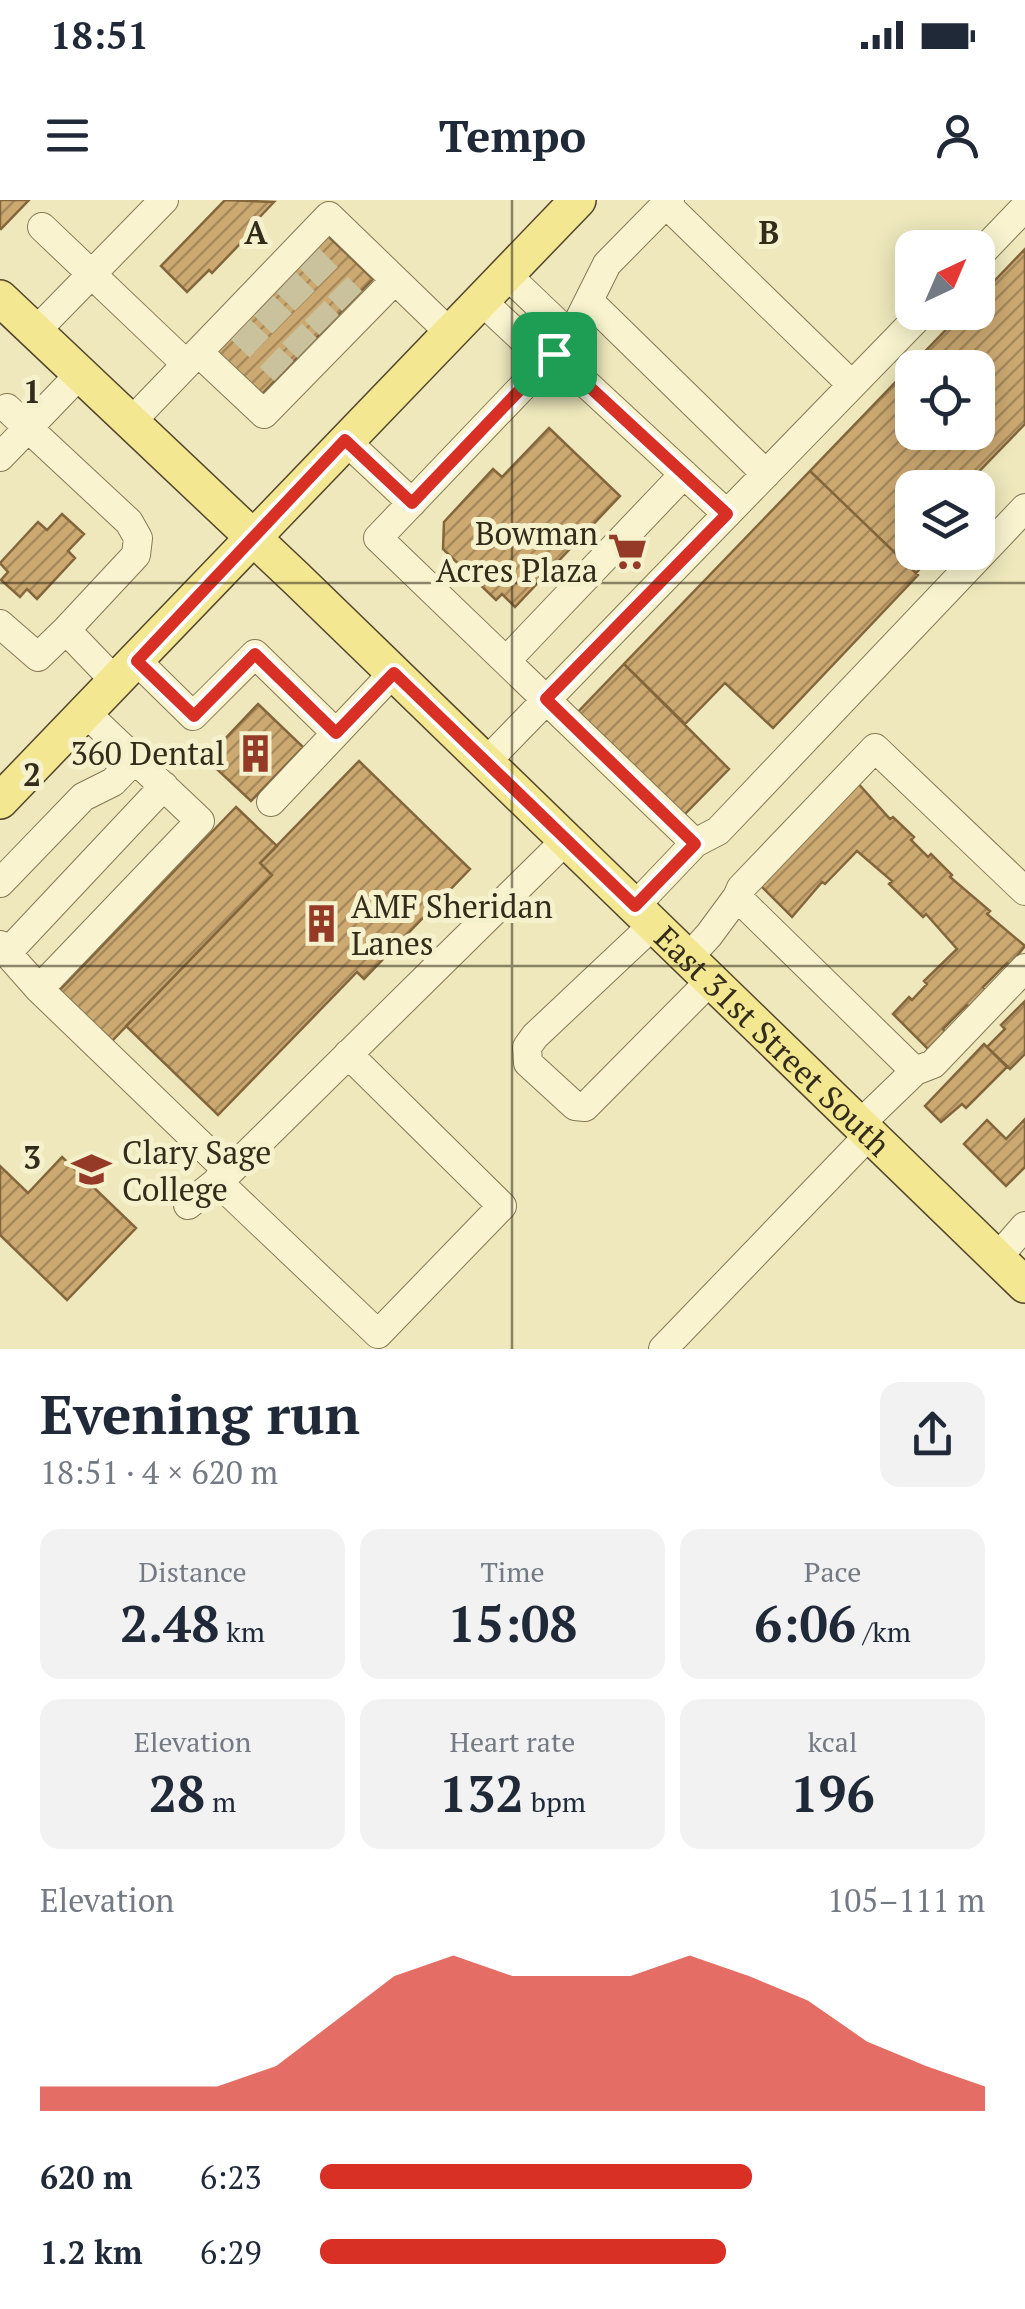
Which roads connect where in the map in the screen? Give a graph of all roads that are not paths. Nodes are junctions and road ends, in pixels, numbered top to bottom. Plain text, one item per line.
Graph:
1 (164, 200) edge
2 (570, 202) edge
3 (662, 203) edge
4 (1025, 207) edge
5 (324, 208) edge
6 (42, 227) dead end
7 (995, 238) edge
8 (92, 274) junction
9 (506, 274) junction
10 (394, 280) junction
11 (0, 298) edge
12 (481, 300) junction
13 (589, 300) junction
14 (905, 330) edge
15 (35, 332) junction
16 (449, 332) junction
17 (558, 351) junction
18 (192, 358) junction
19 (79, 375) junction
20 (852, 385) junction
21 (2, 408) edge
22 (130, 423) junction
23 (28, 428) junction
24 (345, 440) junction
25 (0, 457) edge
26 (684, 474) junction
27 (766, 474) junction
28 (412, 503) junction
29 (1025, 508) edge
30 (727, 514) junction
31 (252, 539) junction
32 (0, 601) edge
33 (6, 630) edge
34 (57, 639) junction
35 (506, 661) junction
36 (126, 672) junction
37 (394, 673) junction
38 (546, 699) junction
39 (86, 713) junction
40 (336, 733) junction
41 (134, 759) junction
42 (486, 762) junction
43 (164, 786) junction
44 (1, 799) edge
45 (271, 802) dead end
46 (566, 840) junction
47 (695, 844) junction
48 (0, 883) edge
49 (1025, 891) edge
50 (737, 898) junction
51 (644, 915) junction
52 (4, 948) edge
53 (1025, 968) edge
54 (698, 970) junction
55 (39, 989) junction
56 (348, 1054) junction
57 (915, 1071) junction
58 (864, 1130) junction
59 (223, 1176) junction
60 (188, 1205) dead end
61 (1025, 1226) edge
62 (997, 1258) junction
63 (1025, 1285) edge
64 (663, 1349) edge

1 - 8 street
2 - 9 main road
3 - 13 street
3 - 20 street
4 - 7 street
5 - 10 street
5 - 18 street
6 - 8 street
8 - 15 street
8 - 18 street
9 - 12 main road
9 - 17 street
10 - 16 street
10 - 18 street
11 - 15 main road, East 31st Street South
12 - 16 main road
12 - 17 street
13 - 17 street
13 - 27 street
14 - 20 street
15 - 19 main road, East 31st Street South
16 - 24 main road
17 - 26 street
17 - 28 street
18 - 22 street
19 - 22 main road, East 31st Street South
19 - 23 street
20 - 27 street
21 - 23 street
22 - 31 main road, East 31st Street South
23 - 25 street
23 - 34 street
24 - 28 street
24 - 31 main road
26 - 30 street
26 - 35 street
27 - 30 street
28 - 35 street
29 - 47 street
30 - 38 street
31 - 36 main road
31 - 37 main road, East 31st Street South
32 - 34 street
33 - 34 street
34 - 36 street
35 - 38 street
36 - 39 main road
36 - 40 street
37 - 40 street
37 - 42 main road, East 31st Street South
38 - 42 street
38 - 47 street
39 - 41 street
39 - 44 main road
40 - 45 street
41 - 43 street
41 - 48 street
42 - 46 main road, East 31st Street South
43 - 52 street
43 - 55 street
46 - 51 main road, East 31st Street South
46 - 56 street
47 - 51 street
49 - 50 street
50 - 54 street
50 - 57 street
51 - 54 main road, East 31st Street South
51 - 54 street
52 - 55 street
53 - 57 street
54 - 58 main road, East 31st Street South
55 - 59 street
56 - 59 street
56 - 59 street
57 - 58 street
58 - 62 main road, East 31st Street South
58 - 64 street
59 - 60 street
61 - 62 street
62 - 63 main road, East 31st Street South

